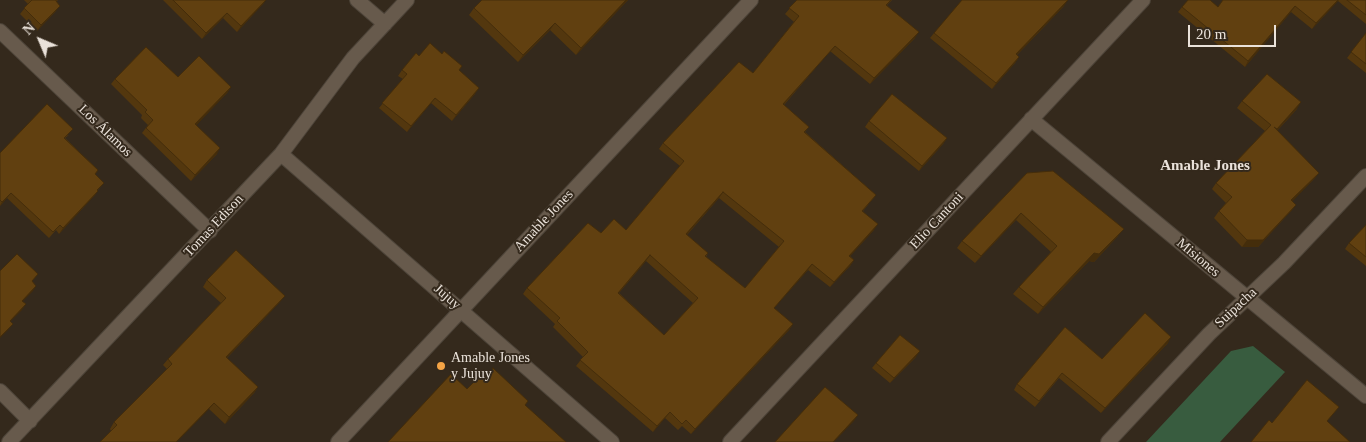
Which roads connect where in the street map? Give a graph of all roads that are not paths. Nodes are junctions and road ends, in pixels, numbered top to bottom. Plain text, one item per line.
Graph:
1 (357, 0) edge
2 (408, 0) edge
3 (751, 0) edge
4 (1143, 0) edge
5 (385, 24) junction
6 (0, 31) edge
7 (1031, 120) junction
8 (281, 154) junction
9 (1366, 176) edge
10 (210, 231) junction
11 (1247, 298) junction
12 (462, 310) junction
13 (0, 391) edge
14 (1366, 396) edge
15 (30, 421) junction
16 (10, 442) edge
17 (338, 442) edge
18 (612, 442) edge
19 (730, 442) edge
20 (1108, 442) edge

1 - 5 street
2 - 5 street, Tomas Edison
3 - 12 street, Amable Jones
4 - 7 street, Elio Cantoni
5 - 8 street, Tomas Edison
6 - 10 street, Los Álamos
7 - 11 street, Misiones
7 - 19 street, Elio Cantoni
8 - 10 street, Tomas Edison
8 - 12 street, Jujuy
9 - 11 street, Suipacha
10 - 15 street, Tomas Edison
11 - 14 street, Misiones
11 - 20 street, Suipacha
12 - 17 street, Amable Jones
12 - 18 street, Jujuy
13 - 15 street
15 - 16 street, Tomas Edison

